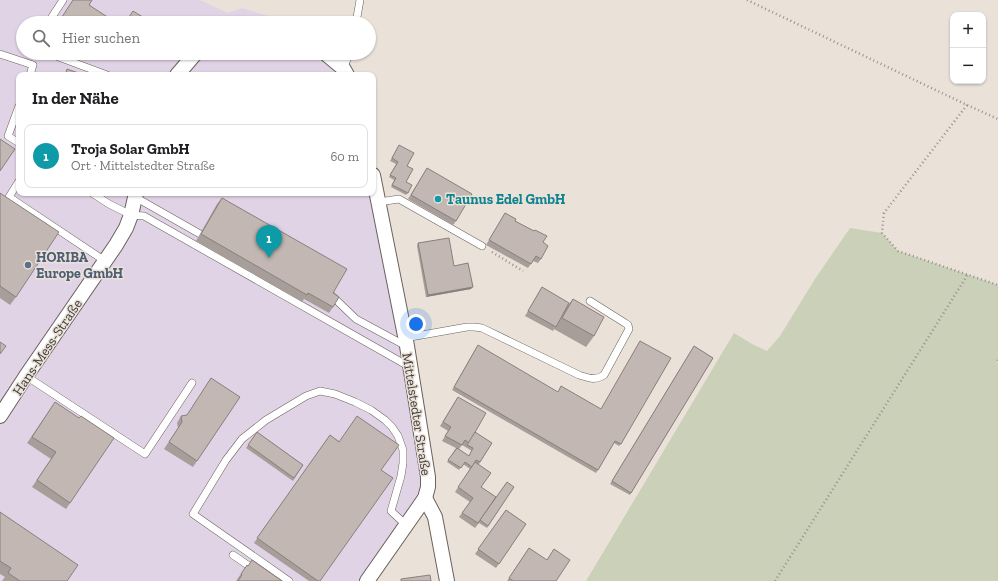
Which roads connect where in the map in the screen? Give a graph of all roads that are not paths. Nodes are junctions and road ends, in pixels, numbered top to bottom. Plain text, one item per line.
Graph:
1 (63, 0) edge
2 (360, 0) edge
3 (53, 16) edge
4 (357, 16) edge
5 (0, 54) edge
6 (16, 59) edge
7 (18, 60) edge
8 (67, 60) edge
9 (189, 60) edge
10 (332, 60) edge
11 (348, 60) edge
12 (31, 72) edge
13 (99, 72) edge
14 (179, 72) edge
15 (345, 72) edge
16 (16, 114) edge
17 (16, 141) edge
18 (16, 186) edge
19 (376, 189) edge
20 (97, 196) edge
21 (135, 196) edge
22 (137, 196) edge
23 (379, 202) junction
24 (131, 215) junction
25 (200, 234) edge
26 (482, 246) road end
27 (105, 261) junction
28 (331, 295) edge
29 (590, 301) dead end
30 (406, 342) junction
31 (410, 368) junction
32 (26, 376) junction
33 (192, 383) dead end
34 (0, 416) edge
35 (425, 498) junction
36 (406, 525) junction
37 (233, 555) dead end
38 (271, 581) edge
39 (289, 581) edge
40 (367, 581) edge
41 (447, 581) edge

1 - 3 lane
2 - 4 lane
5 - 6 lane
7 - 12 lane
8 - 13 lane
9 - 14 street
10 - 15 street
11 - 15 lane
16 - 17 lane
18 - 27 lane
19 - 23 street, Mittelstedter Straße
20 - 24 lane
21 - 24 street, Hans-Mess-Straße
22 - 25 lane
23 - 26 lane
23 - 30 street, Mittelstedter Straße
24 - 27 street, Hans-Mess-Straße
24 - 31 lane
27 - 32 street, Hans-Mess-Straße
28 - 30 lane
29 - 30 lane
30 - 31 street, Mittelstedter Straße
31 - 35 street, Mittelstedter Straße
32 - 33 lane
32 - 34 street, Hans-Mess-Straße
35 - 36 street
35 - 41 street
36 - 39 lane
36 - 40 street
37 - 38 lane

